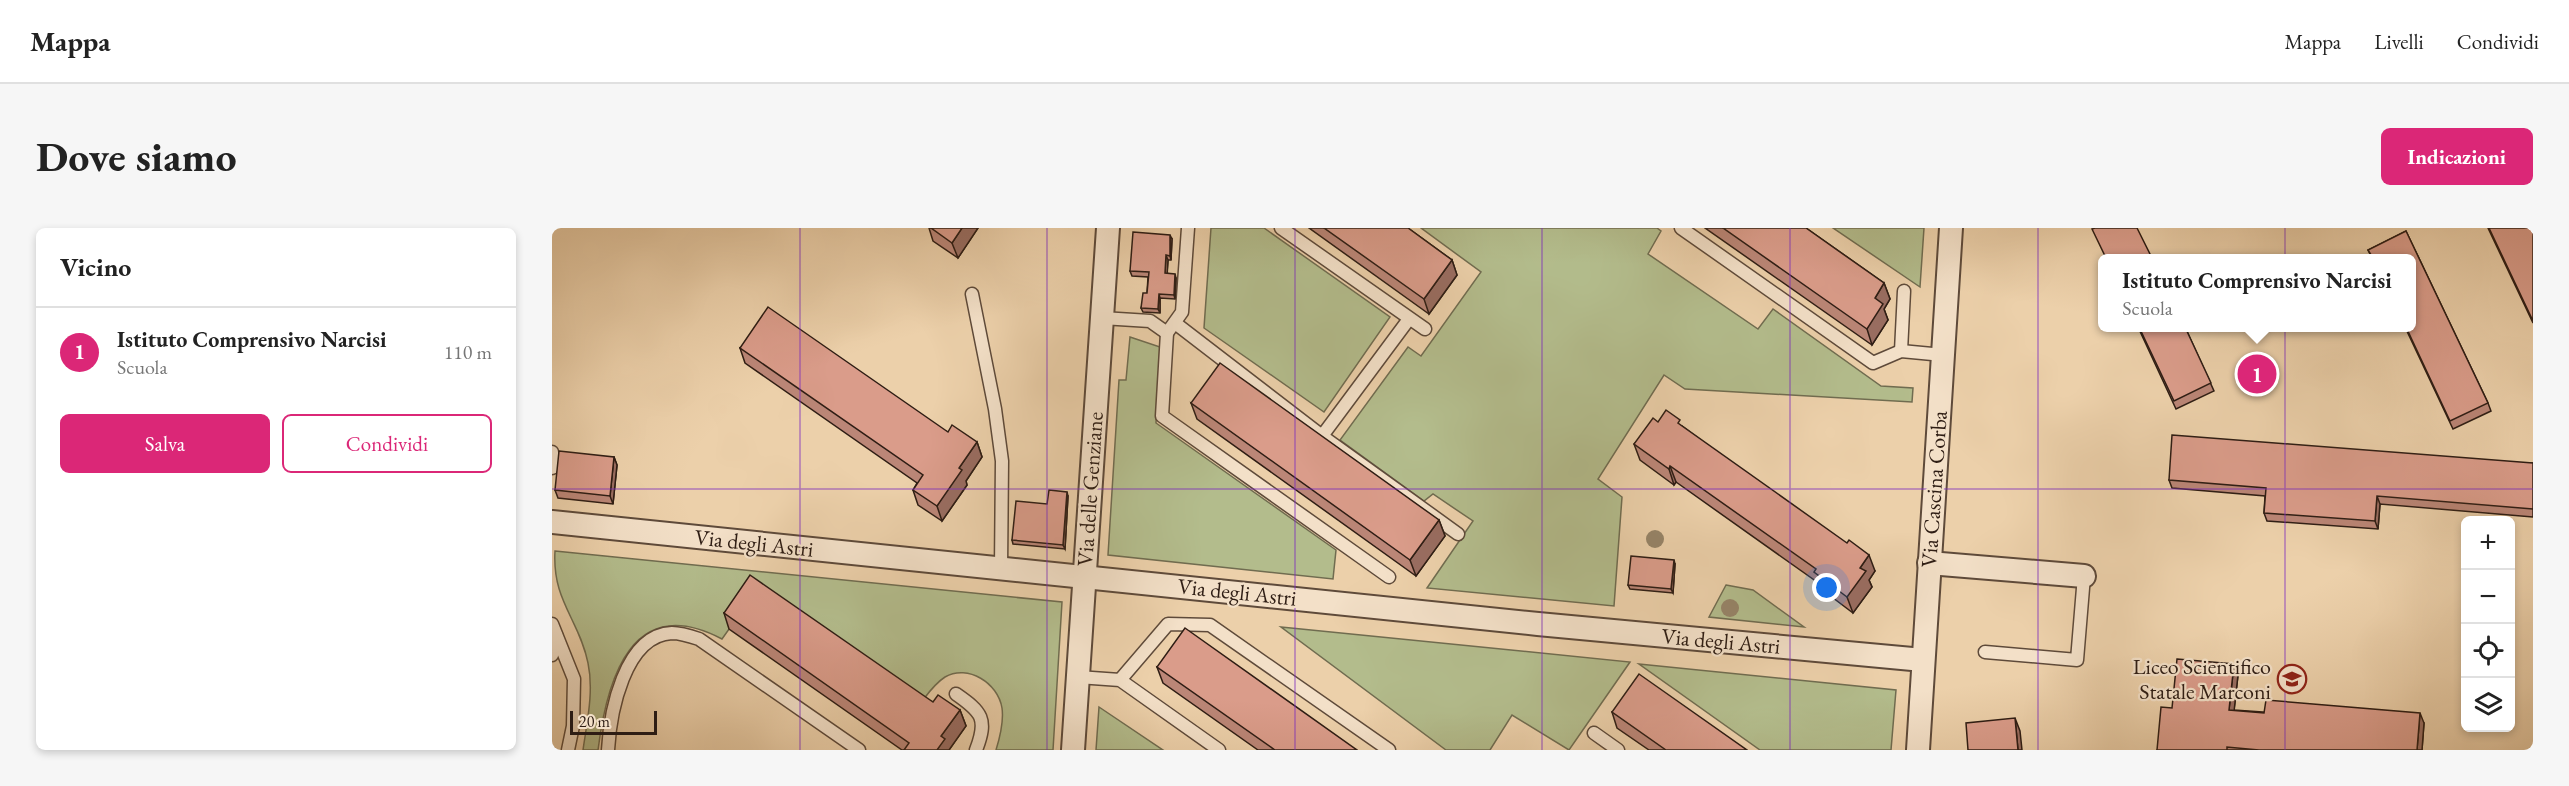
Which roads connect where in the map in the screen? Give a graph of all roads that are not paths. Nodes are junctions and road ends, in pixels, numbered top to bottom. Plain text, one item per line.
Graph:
1 (1108, 228) edge
2 (1188, 228) edge
3 (1281, 228) edge
4 (1681, 228) edge
5 (1951, 228) edge
6 (1904, 291) dead end
7 (972, 294) dead end
8 (1102, 318) junction
9 (1409, 319) junction
10 (1175, 323) junction
11 (1425, 329) dead end
12 (1167, 333) junction
13 (1901, 351) junction
14 (1943, 355) junction
15 (1322, 436) junction
16 (552, 452) edge
17 (552, 468) edge
18 (552, 522) edge
19 (1458, 534) dead end
20 (1929, 563) junction
21 (1001, 568) junction
22 (1085, 576) junction
23 (2084, 576) joint
24 (1389, 577) dead end
25 (554, 629) edge
26 (1985, 652) dead end
27 (552, 655) edge
28 (1923, 660) junction
29 (1078, 677) junction
30 (1120, 680) junction
31 (956, 694) dead end
32 (1594, 733) dead end
33 (568, 750) edge
34 (608, 750) edge
35 (859, 750) edge
36 (976, 750) edge
37 (1073, 750) edge
38 (1220, 750) edge
39 (1389, 750) edge
40 (1618, 750) edge
41 (1918, 750) edge

1 - 8 street, Via delle Genziane
2 - 10 lane
3 - 9 lane
4 - 13 lane
5 - 14 street, Via Cascina Corba
6 - 13 lane
7 - 21 lane
8 - 12 lane
8 - 22 street, Via delle Genziane
9 - 11 lane
9 - 15 lane
10 - 12 lane
10 - 15 lane
12 - 24 lane
13 - 14 lane
14 - 20 street, Via Cascina Corba
15 - 19 lane
16 - 17 lane
18 - 21 street, Via degli Astri
20 - 23 street
20 - 28 street, Via Cascina Corba
21 - 22 street, Via degli Astri
22 - 28 street, Via degli Astri
22 - 29 street, Via delle Genziane
23 - 26 lane
25 - 27 lane
25 - 33 lane
28 - 41 street, Via Cascina Corba
29 - 30 lane
29 - 37 street, Via delle Genziane
30 - 38 lane
30 - 39 lane
31 - 36 lane
32 - 40 lane
34 - 35 lane

